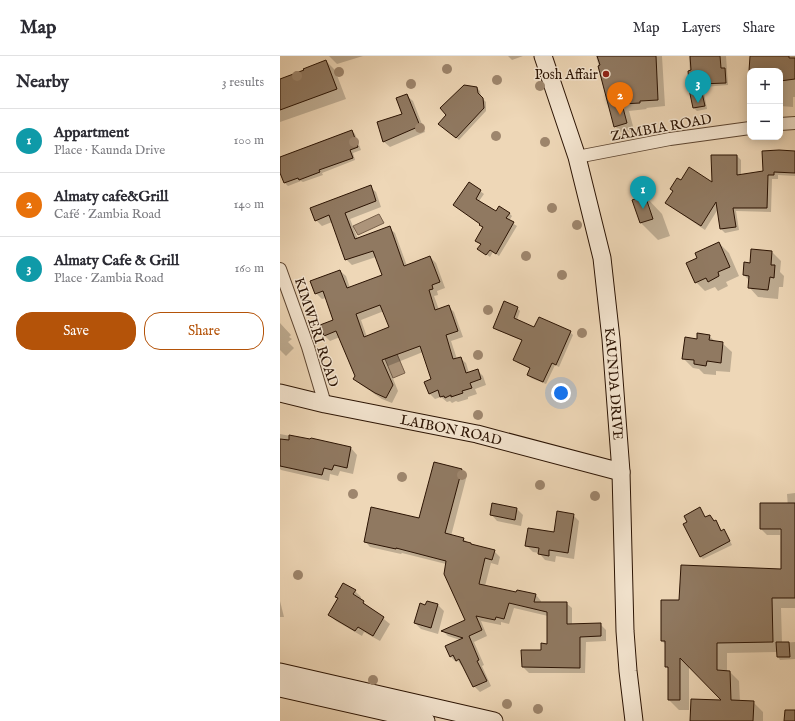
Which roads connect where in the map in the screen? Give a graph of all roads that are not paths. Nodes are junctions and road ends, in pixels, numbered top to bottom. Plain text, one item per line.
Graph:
1 (543, 56) edge
2 (795, 123) edge
3 (783, 124) edge
4 (747, 128) edge
5 (577, 157) junction
6 (280, 269) edge
7 (280, 393) edge
8 (325, 404) junction
9 (621, 472) junction
10 (280, 672) edge
11 (280, 688) edge
12 (426, 721) edge
13 (494, 721) edge
14 (634, 721) edge

1 - 5 street, KAUNDA DRIVE
2 - 3 street
4 - 5 street, ZAMBIA ROAD
5 - 9 street, KAUNDA DRIVE
6 - 8 street, KIMWERI ROAD
7 - 8 street, LAIBON ROAD
8 - 9 street, LAIBON ROAD
9 - 14 street, KAUNDA DRIVE
10 - 13 street
11 - 12 street

